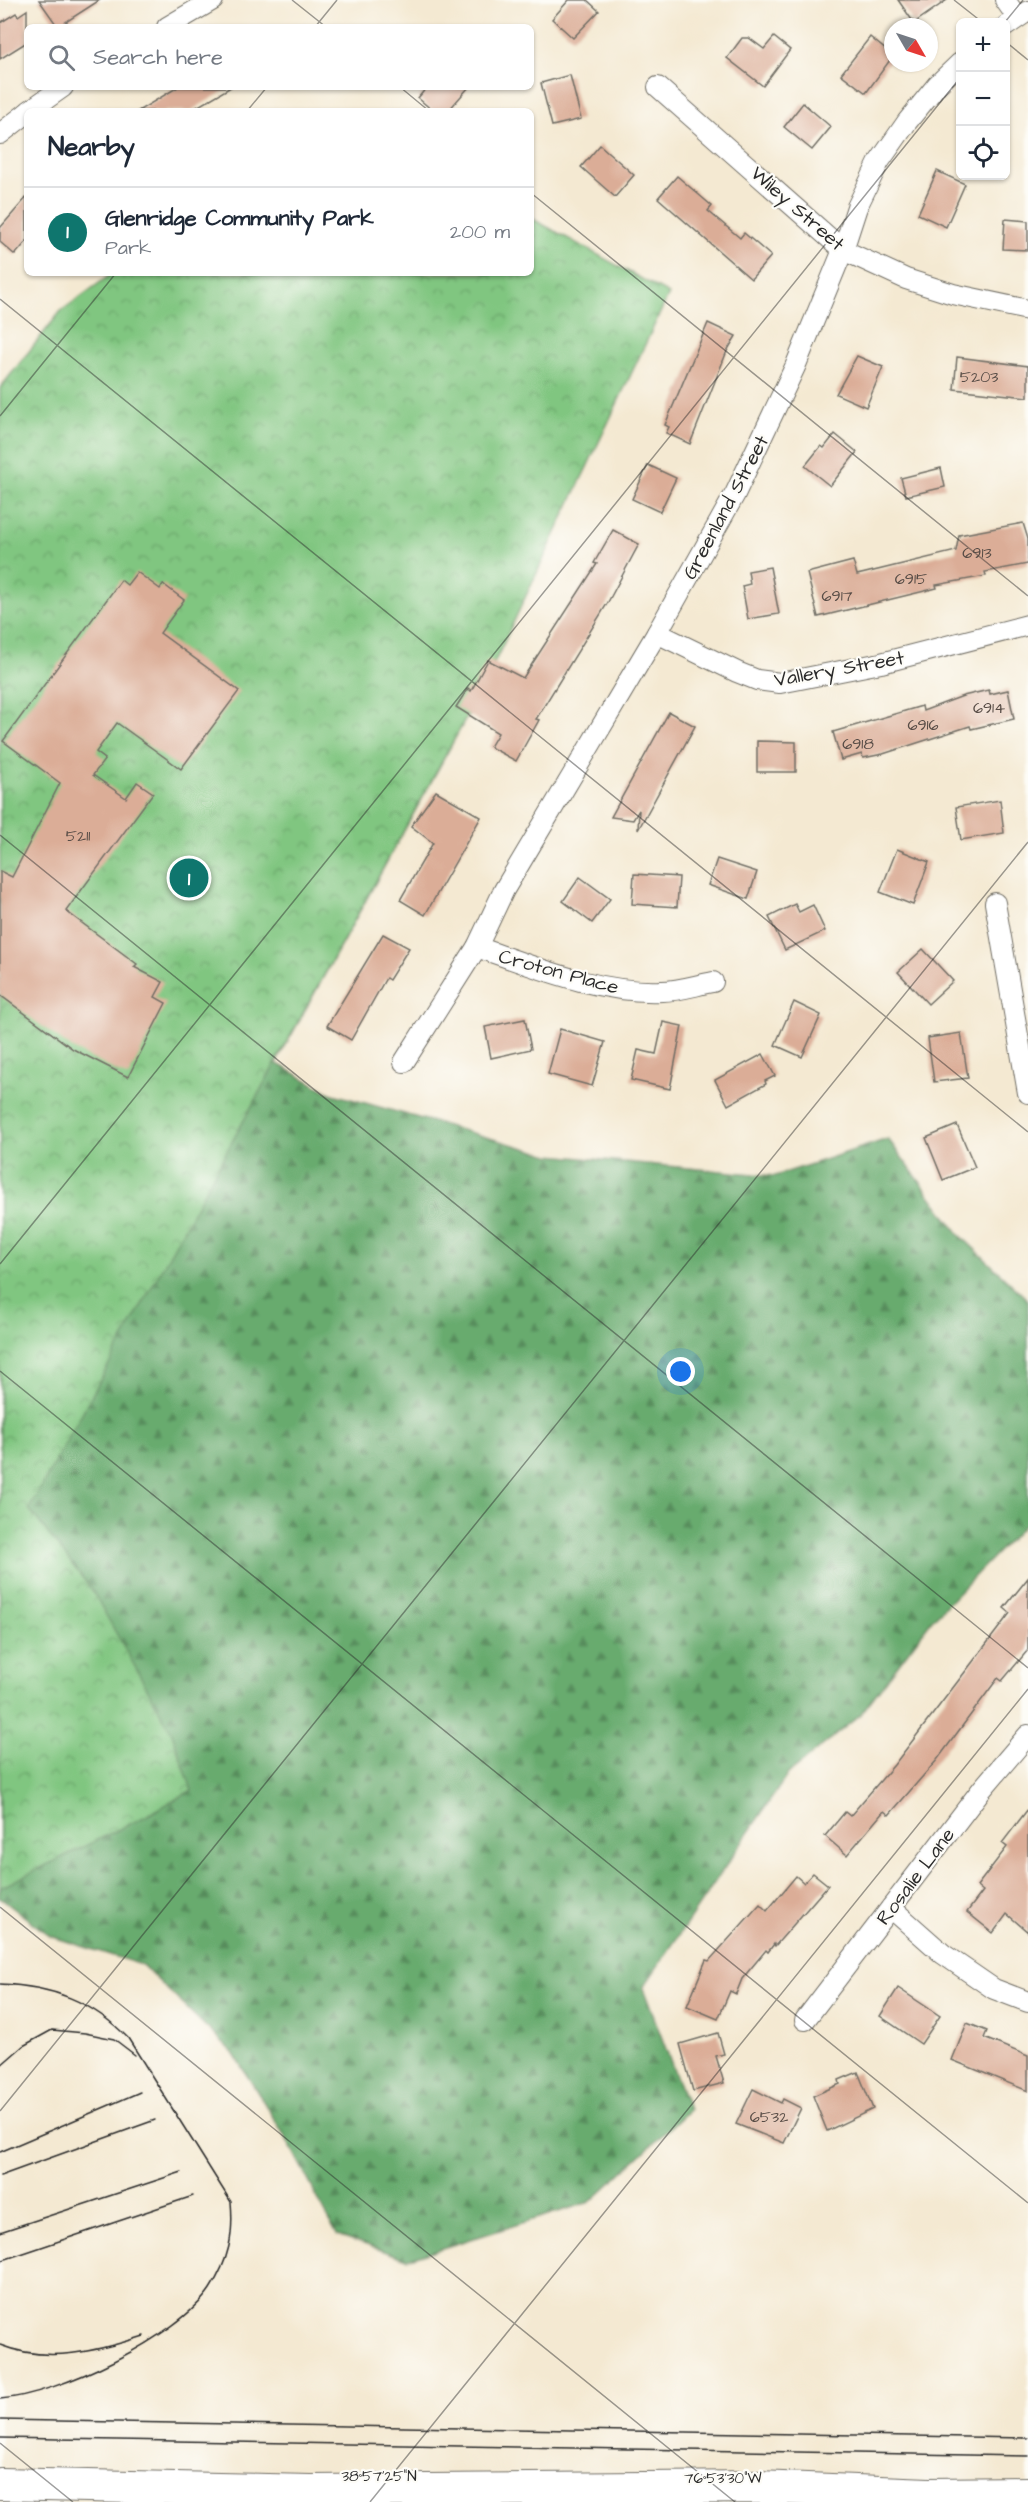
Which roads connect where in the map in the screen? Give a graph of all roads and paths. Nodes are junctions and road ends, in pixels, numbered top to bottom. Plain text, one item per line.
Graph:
1 (213, 0) edge
2 (1005, 0) edge
3 (1017, 18) edge
4 (172, 24) edge
5 (956, 67) edge
6 (658, 87) dead end
7 (59, 90) edge
8 (34, 108) edge
9 (24, 115) edge
10 (0, 134) edge
11 (843, 250) junction
12 (1028, 310) edge
13 (1028, 625) edge
14 (657, 633) junction
15 (995, 903) dead end
16 (477, 947) junction
17 (712, 982) dead end
18 (404, 1062) dead end
19 (1028, 1093) edge
20 (1028, 1735) edge
21 (891, 1908) junction
22 (1028, 2002) edge
23 (805, 2020) dead end
24 (0, 2484) edge
25 (1028, 2493) edge

1 - 4 street
2 - 3 street
5 - 11 street, Greenland Street
6 - 11 street, Wiley Street
7 - 8 street
9 - 10 street
11 - 12 street, Wiley Street
11 - 14 street, Greenland Street
13 - 14 street, Vallery Street
14 - 16 street, Greenland Street
15 - 19 street
16 - 17 street, Croton Place
16 - 18 street, Greenland Street
20 - 21 street, Rosalie Lane
21 - 22 street
21 - 23 street, Rosalie Lane
24 - 25 main road

